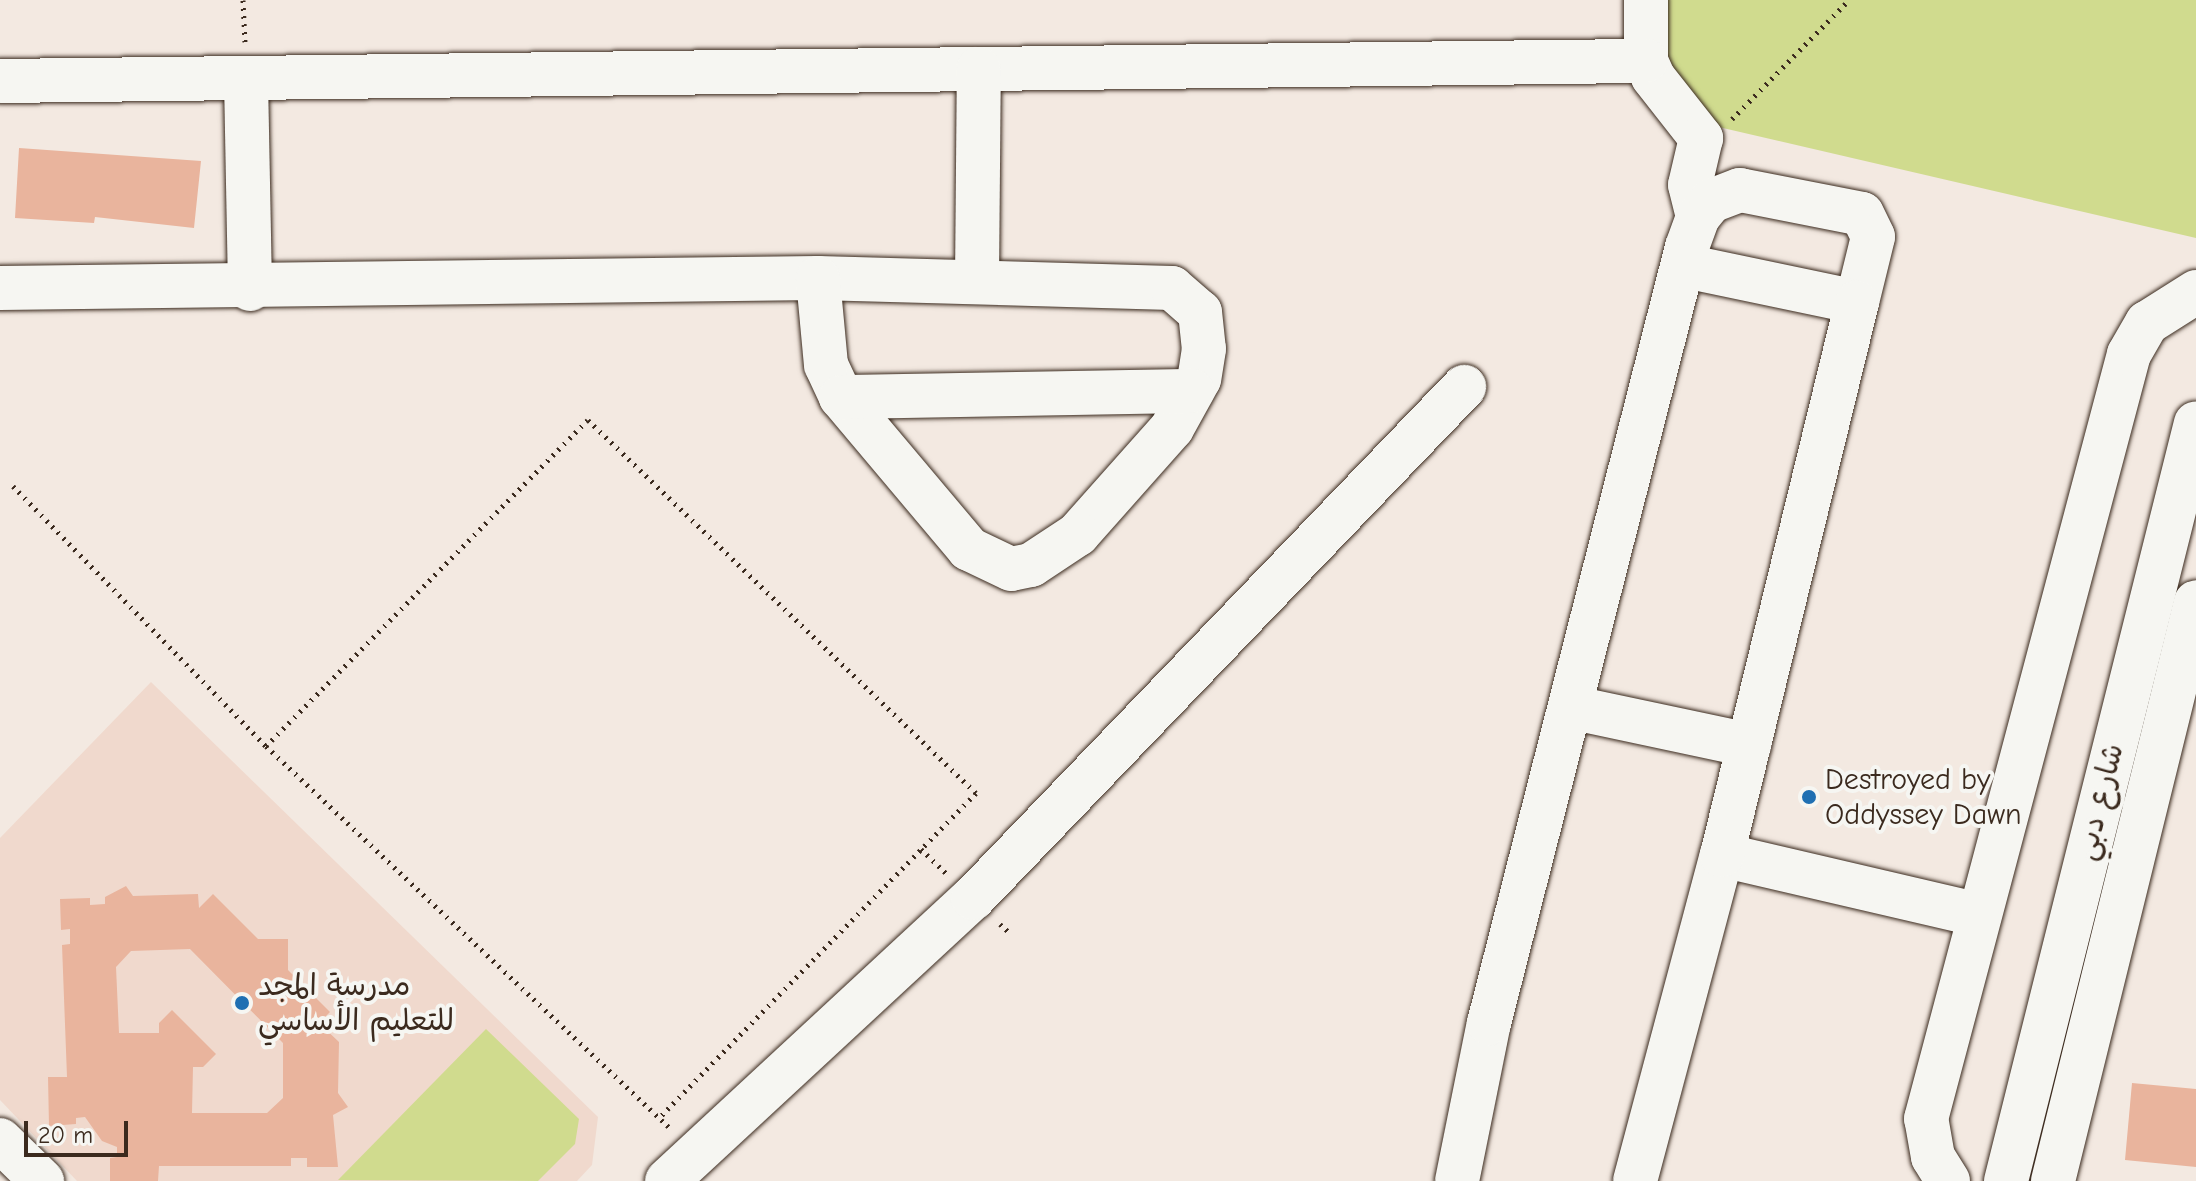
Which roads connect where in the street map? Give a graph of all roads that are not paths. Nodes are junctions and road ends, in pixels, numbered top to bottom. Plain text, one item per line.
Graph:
1 (1646, 0) edge
2 (1646, 61) junction
3 (979, 69) junction
4 (246, 79) junction
5 (0, 81) edge
6 (1698, 217) junction
7 (1684, 266) junction
8 (818, 278) junction
9 (977, 281) junction
10 (0, 288) edge
11 (250, 289) junction
12 (2196, 292) edge
13 (1857, 302) junction
14 (1464, 387) dead end
15 (1192, 391) junction
16 (841, 397) junction
17 (2196, 423) edge
18 (2196, 602) edge
19 (1570, 707) junction
20 (1749, 745) junction
21 (1722, 855) junction
22 (1979, 915) junction
23 (0, 1140) edge
24 (682, 1167) edge
25 (42, 1181) edge
26 (1457, 1181) edge
27 (1635, 1181) edge
28 (1948, 1181) edge
29 (2006, 1181) edge
30 (2053, 1181) edge

1 - 2 street
2 - 3 street
2 - 6 street
3 - 4 street
3 - 9 street
4 - 5 street
4 - 11 street
6 - 7 street
6 - 13 street
7 - 13 street
7 - 19 street
8 - 9 street
8 - 11 street
8 - 16 street
9 - 15 street
10 - 11 street
12 - 22 street
13 - 20 street
14 - 24 street
15 - 16 street
15 - 16 street
17 - 29 street, شارع دبي
18 - 30 street, شارع دبي
19 - 20 street
19 - 26 street
20 - 21 street
21 - 22 street
21 - 27 street
22 - 28 street
23 - 25 street

